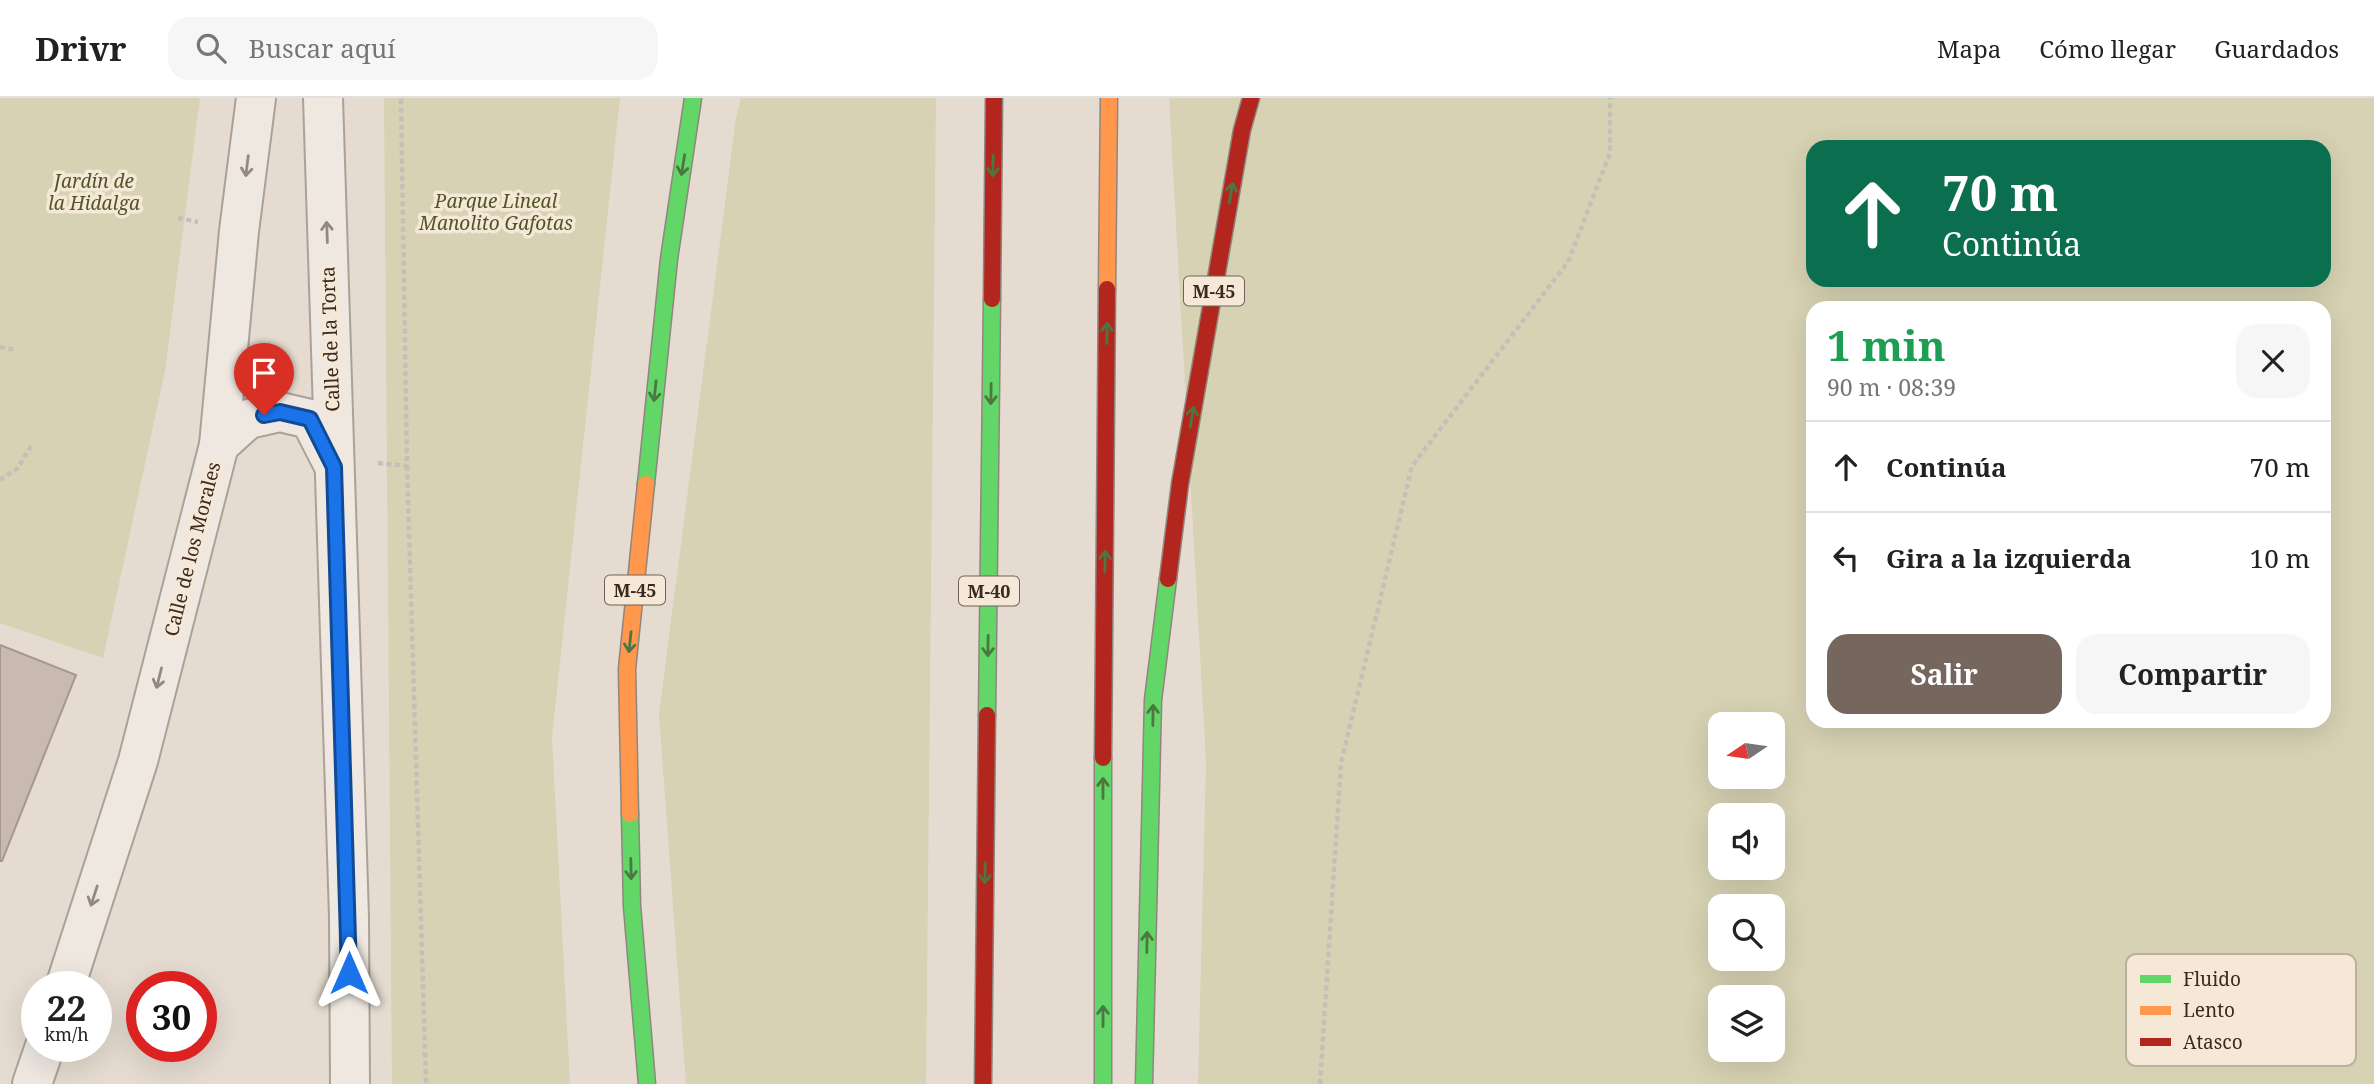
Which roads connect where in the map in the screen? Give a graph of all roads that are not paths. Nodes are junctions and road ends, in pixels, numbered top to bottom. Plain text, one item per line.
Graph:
1 (256, 98) edge
2 (323, 98) edge
3 (693, 98) edge
4 (994, 98) edge
5 (1109, 98) edge
6 (1251, 98) edge
7 (219, 445) junction
8 (352, 465) junction
9 (70, 971) edge
10 (40, 1062) edge
11 (32, 1084) edge
12 (350, 1084) edge
13 (646, 1084) edge
14 (983, 1084) edge
15 (1103, 1084) edge
16 (1144, 1084) edge

1 -> 7 street, Calle de los Morales
8 -> 2 street, Calle de la Torta
3 -> 13 highway, M-45
4 -> 14 highway, M-40
15 -> 5 highway
16 -> 6 highway, M-45
7 - 8 street
7 -> 9 street, Calle de los Morales
8 - 12 street, Calle de la Torta
10 - 11 street

